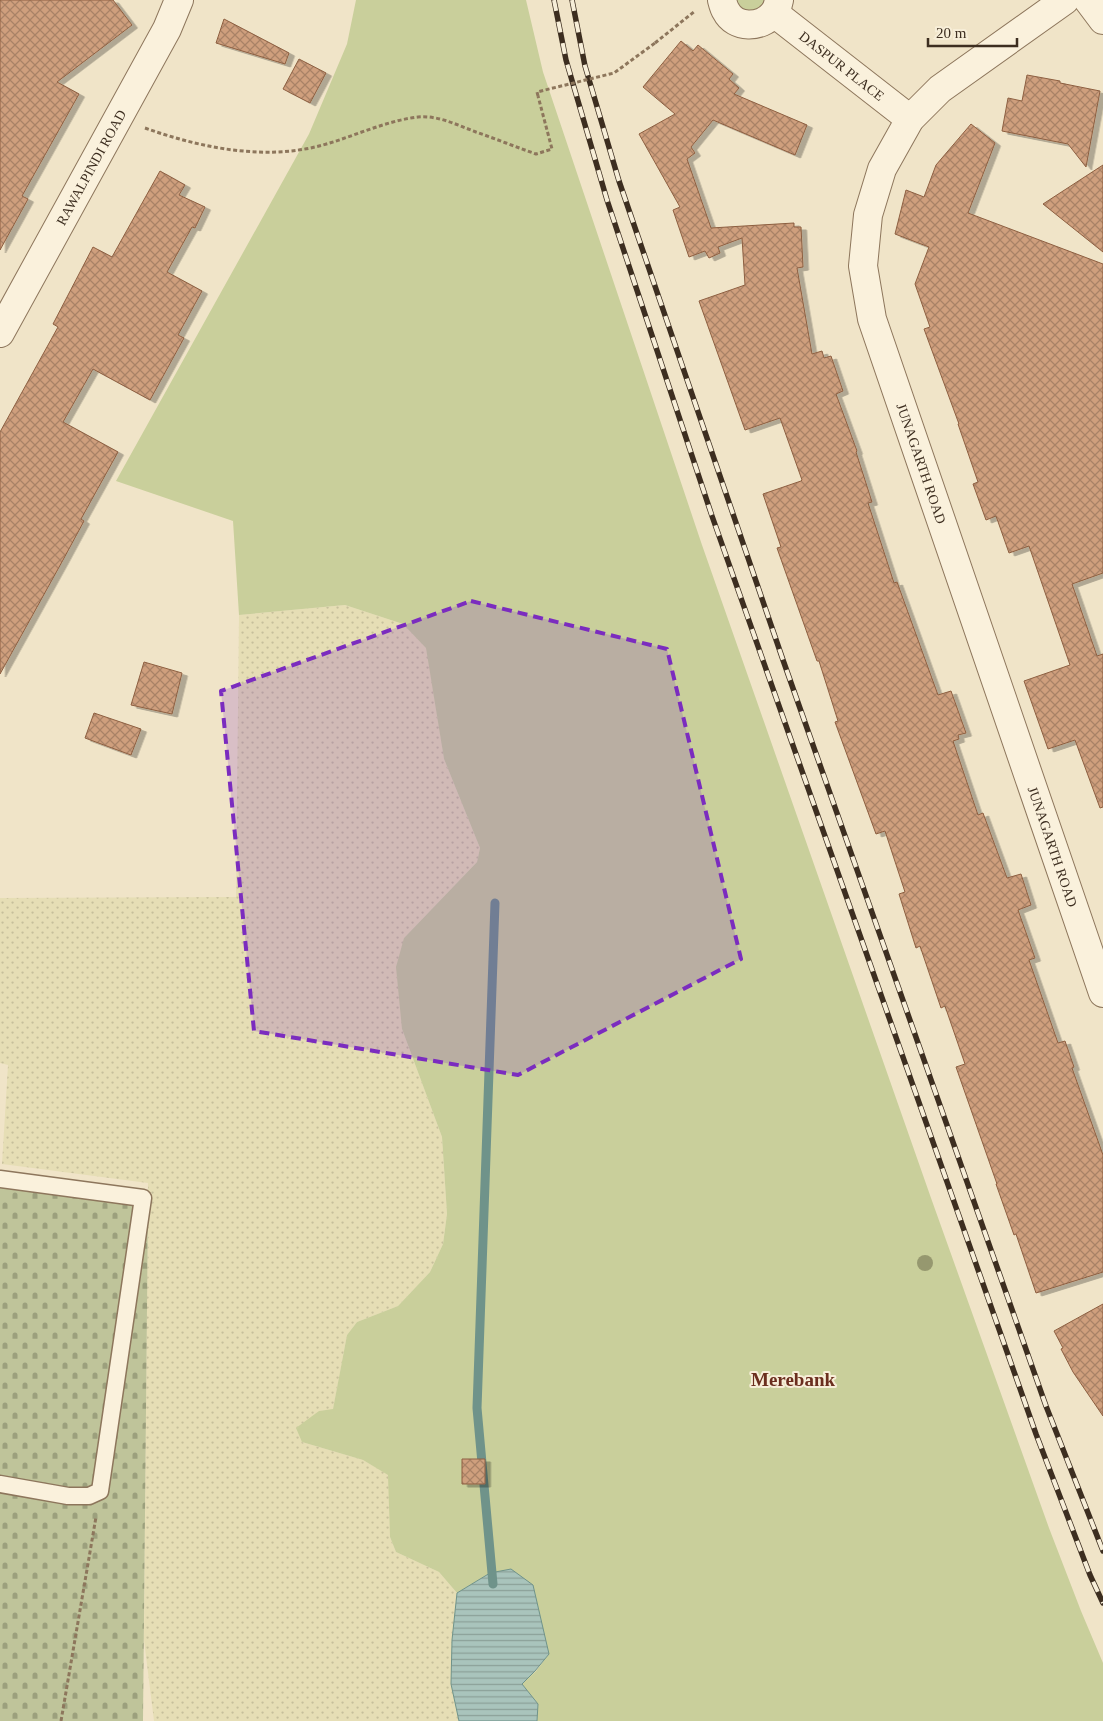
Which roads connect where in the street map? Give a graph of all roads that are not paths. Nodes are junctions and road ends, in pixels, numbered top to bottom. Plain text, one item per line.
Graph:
1 (179, 0) edge
2 (1065, 0) edge
3 (1088, 0) edge
4 (713, 4) edge
5 (777, 7) edge
6 (1103, 20) edge
7 (910, 119) junction
8 (0, 333) edge
9 (1103, 993) edge
10 (0, 1179) edge
11 (0, 1484) edge

1 - 8 street, RAWALPINDI ROAD
2 - 7 street, JUNAGARTH ROAD
3 - 6 street
4 - 5 street, DASPUR PLACE
5 - 7 street, DASPUR PLACE
7 - 9 street, JUNAGARTH ROAD
10 - 11 lane

